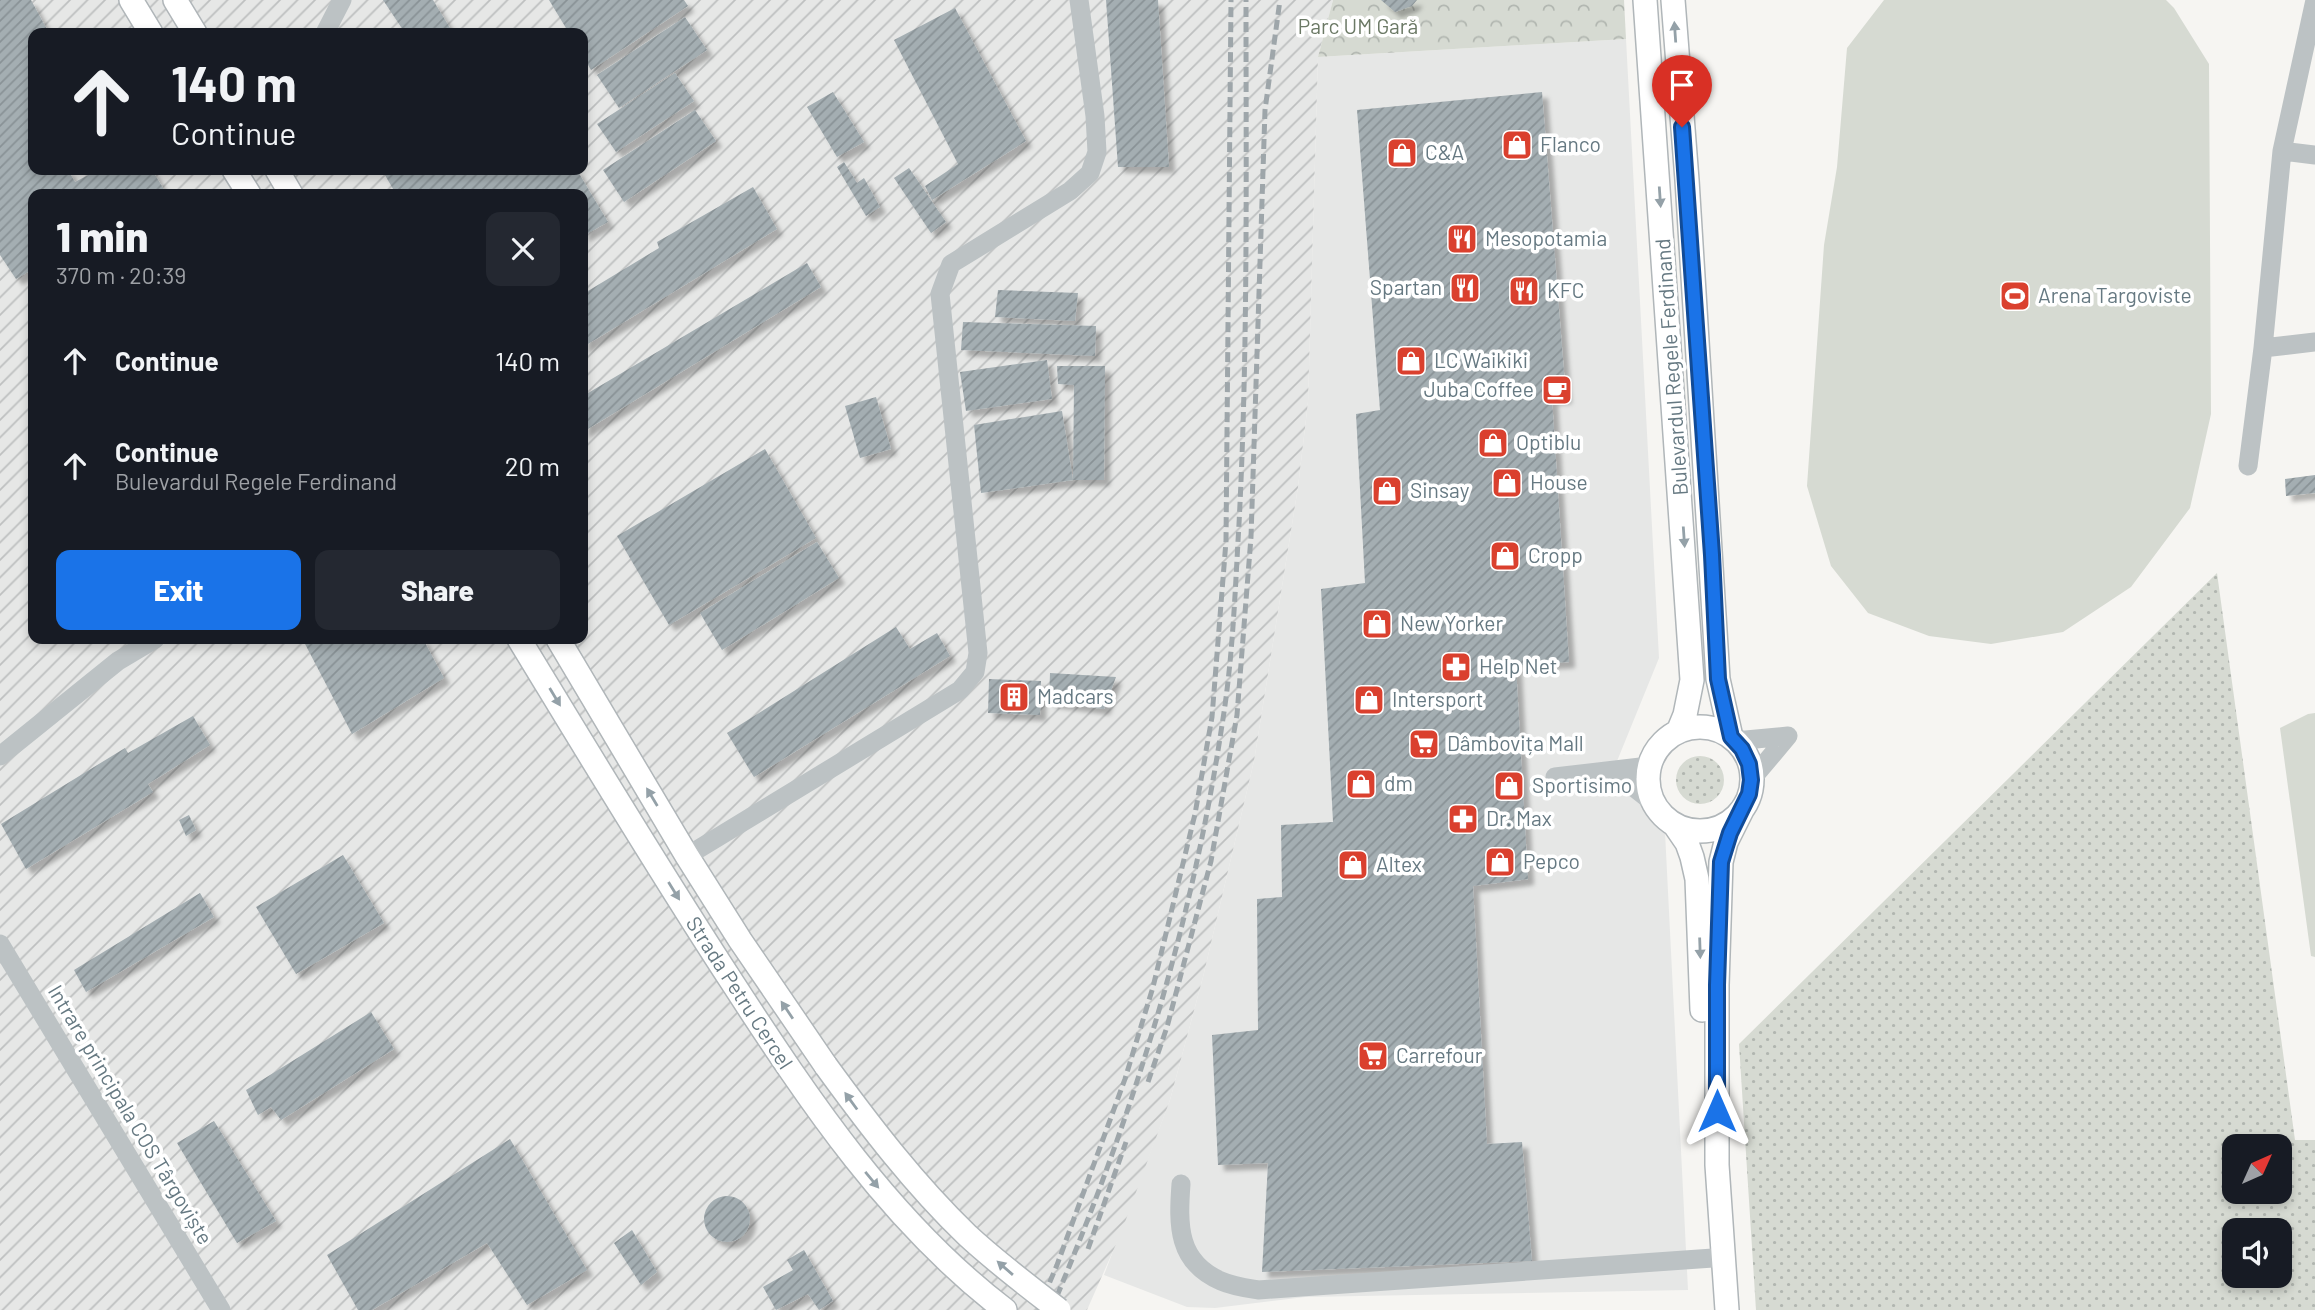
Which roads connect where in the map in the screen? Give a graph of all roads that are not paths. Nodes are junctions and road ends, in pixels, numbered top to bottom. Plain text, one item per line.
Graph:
1 (131, 0) edge
2 (175, 0) edge
3 (342, 0) edge
4 (1079, 0) edge
5 (1645, 0) edge
6 (1673, 0) edge
7 (2315, 0) edge
8 (148, 28) edge
9 (192, 28) edge
10 (328, 28) edge
11 (2282, 151) junction
12 (2315, 155) edge
13 (2315, 342) edge
14 (2263, 348) junction
15 (2248, 466) dead end
16 (147, 644) edge
17 (522, 644) edge
18 (561, 644) edge
19 (1678, 732) junction
20 (1733, 739) junction
21 (0, 756) edge
22 (1649, 766) junction
23 (1613, 771) junction
24 (1555, 777) dead end
25 (1751, 780) junction
26 (1655, 804) junction
27 (1743, 808) junction
28 (1674, 824) junction
29 (687, 856) junction
30 (0, 944) edge
31 (1181, 1184) dead end
32 (1713, 1258) junction
33 (221, 1310) edge
34 (1005, 1310) edge
35 (1059, 1310) edge
36 (1715, 1310) edge
37 (1727, 1310) edge

1 - 8 main road
2 - 9 main road
3 - 10 lane
4 - 29 lane
5 -> 19 main road, Bulevardul Regele Ferdinand
20 -> 6 main road, Bulevardul Regele Ferdinand
7 - 11 lane
11 - 12 lane
11 - 14 lane
13 - 14 lane
14 - 15 lane
16 - 21 lane
17 -> 34 main road, Strada Petru Cercel
29 -> 18 main road, Strada Petru Cercel
19 - 20 main road
19 - 22 main road, Bulevardul Regele Ferdinand
20 - 25 main road
20 - 25 lane
22 - 23 lane
22 - 26 main road
23 - 24 lane
23 - 26 lane
25 - 27 main road
26 - 28 main road
27 - 28 main road
27 - 37 main road
28 -> 32 main road
35 -> 29 main road, Strada Petru Cercel, bridge
30 - 33 lane, Intrare principala COS Târgoviște
31 - 32 lane
32 - 36 main road

